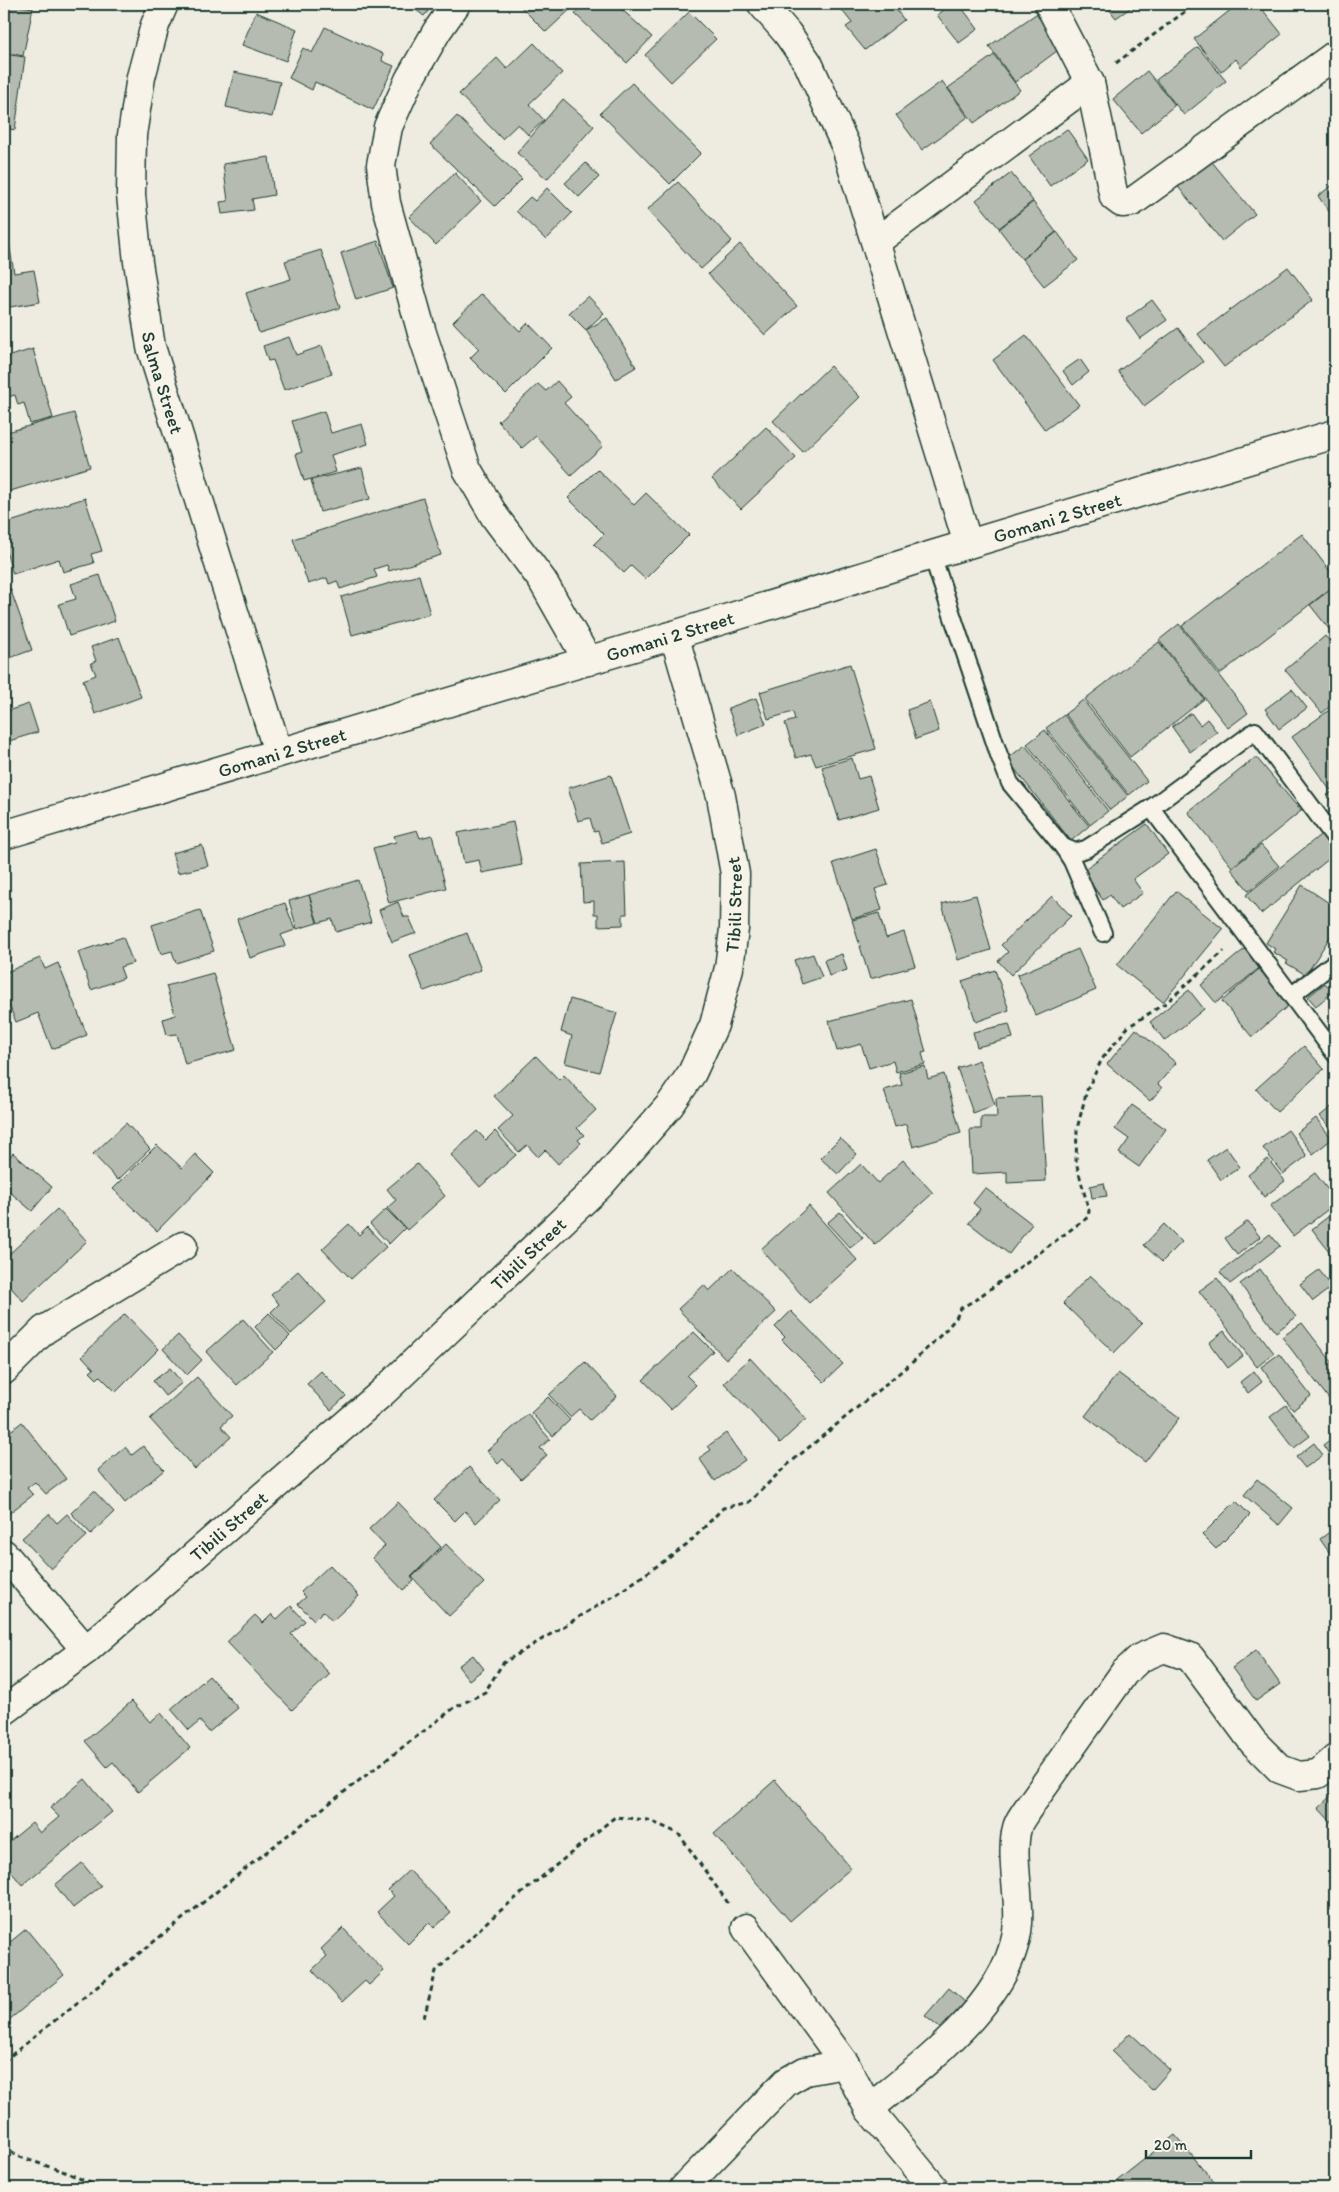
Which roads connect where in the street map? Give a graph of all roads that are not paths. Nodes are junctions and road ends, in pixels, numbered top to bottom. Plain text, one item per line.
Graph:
1 (164, 4) edge
2 (456, 4) edge
3 (762, 4) edge
4 (1049, 4) edge
5 (1335, 55) edge
6 (1090, 83) junction
7 (877, 241) junction
8 (1335, 434) edge
9 (968, 544) junction
10 (932, 555) junction
11 (674, 635) junction
12 (588, 661) junction
13 (278, 752) junction
14 (1151, 808) junction
15 (4, 835) edge
16 (1335, 838) edge
17 (1063, 847) junction
18 (1104, 933) dead end
19 (1335, 962) edge
20 (1292, 995) junction
21 (1335, 1054) edge
22 (183, 1246) dead end
23 (4, 1370) edge
24 (4, 1554) edge
25 (86, 1650) junction
26 (4, 1712) edge
27 (1335, 1759) edge
28 (746, 1928) road end
29 (846, 2064) junction
30 (869, 2109) junction
31 (684, 2188) edge
32 (934, 2188) edge

1 - 13 street, Salma Street
2 - 12 street
3 - 7 street
4 - 6 street
5 - 6 street
6 - 7 street
7 - 9 street
8 - 9 street, Gomani 2 Street
9 - 10 street, Gomani 2 Street
10 - 11 street, Gomani 2 Street
10 - 17 lane
11 - 12 street, Gomani 2 Street
11 - 25 street, Tibili Street
12 - 13 street, Gomani 2 Street
13 - 15 street, Gomani 2 Street
14 - 16 lane
14 - 17 lane
14 - 20 lane
17 - 18 lane
19 - 20 lane
20 - 21 lane
22 - 23 street
24 - 25 street
25 - 26 street, Tibili Street
27 - 30 street
28 - 29 street
29 - 30 street
29 - 31 street
30 - 32 street

